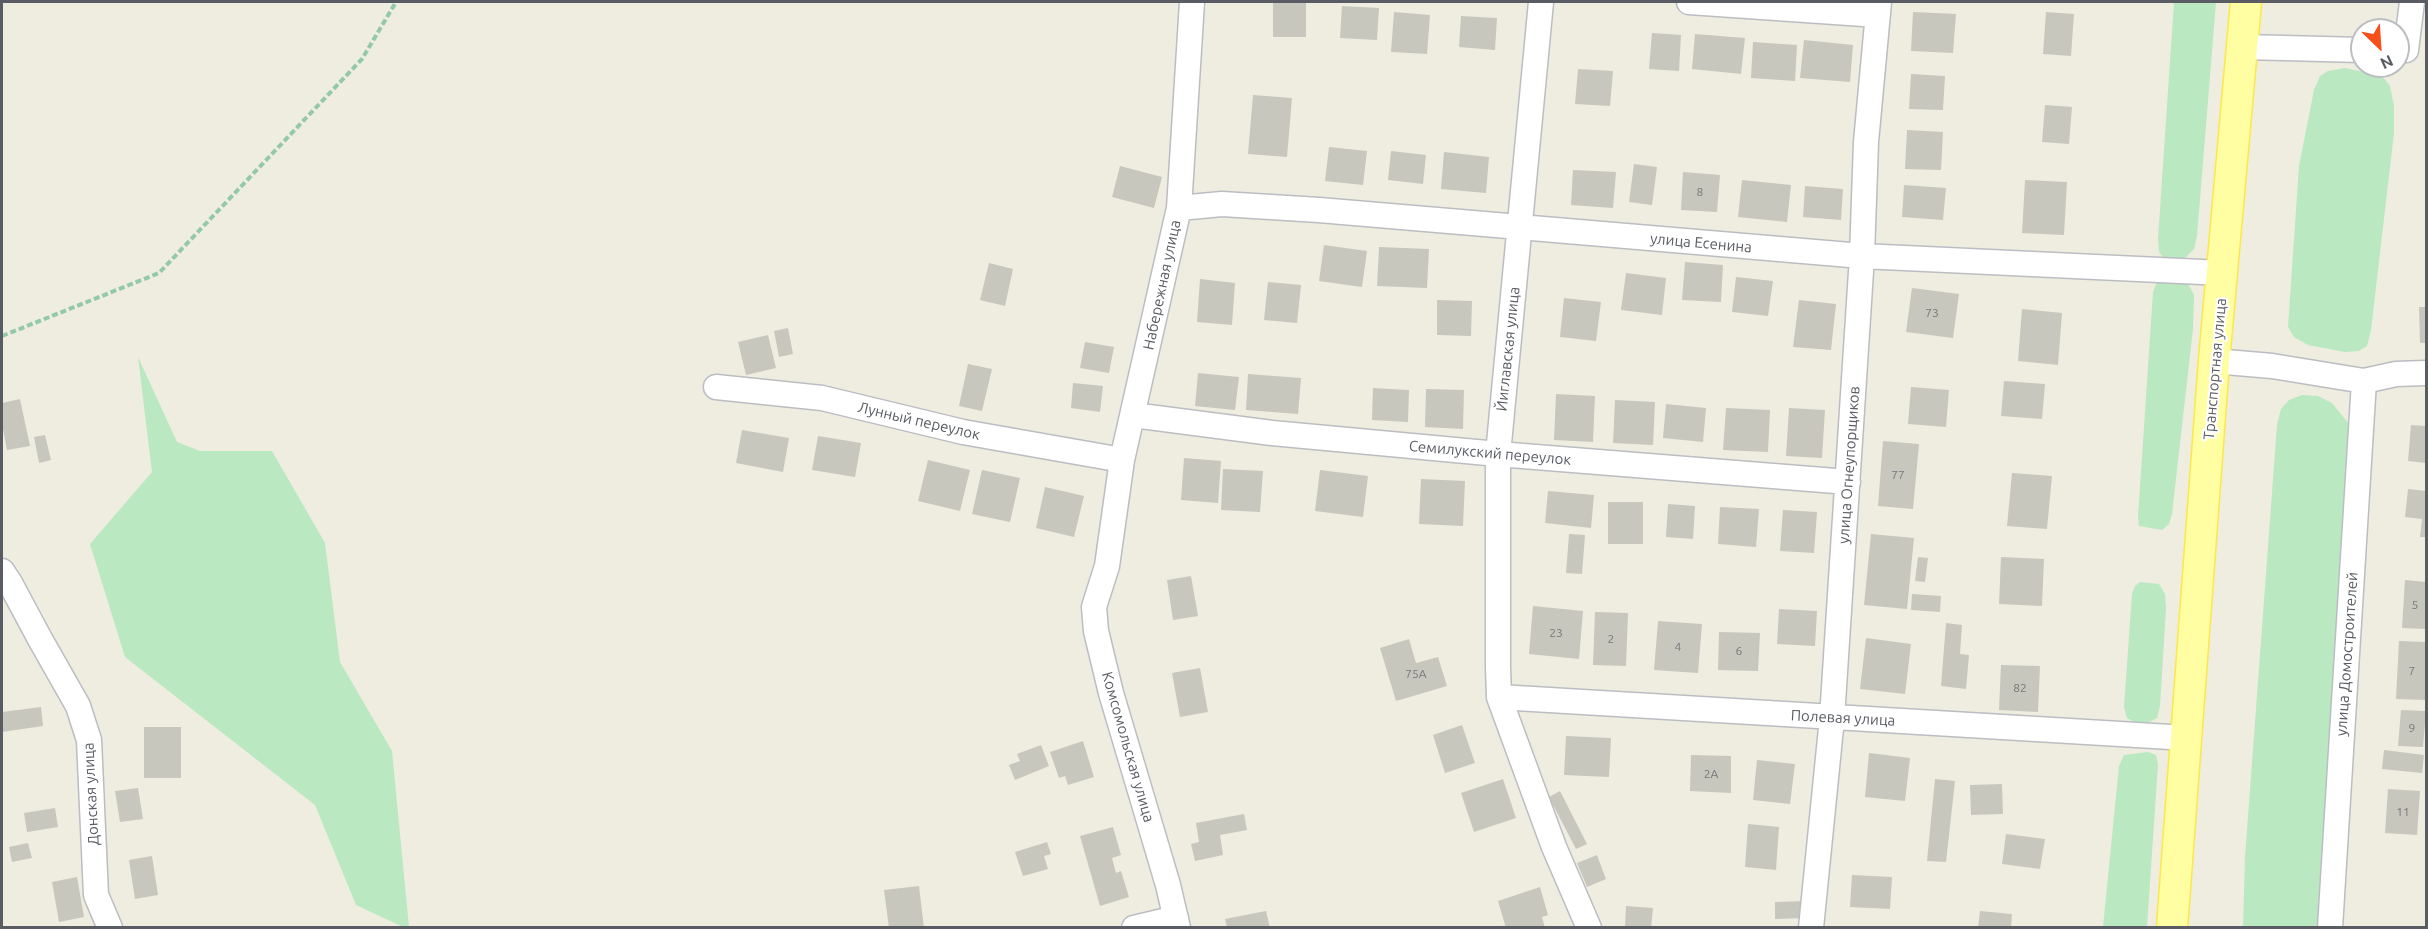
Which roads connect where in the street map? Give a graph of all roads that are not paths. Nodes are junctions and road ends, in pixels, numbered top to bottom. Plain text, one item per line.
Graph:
1 (1192, 2) edge
2 (1541, 2) edge
3 (1689, 2) edge
4 (2246, 2) edge
5 (2412, 2) edge
6 (1878, 8) edge
7 (2244, 47) junction
8 (2350, 50) edge
9 (2410, 50) edge
10 (1179, 208) junction
11 (1520, 228) junction
12 (1862, 256) junction
13 (2223, 273) junction
14 (2214, 361) junction
15 (2427, 373) edge
16 (2364, 381) junction
17 (716, 387) dead end
18 (1133, 415) junction
19 (1498, 454) junction
20 (1122, 460) junction
21 (1848, 482) junction
22 (1107, 566) joint
23 (2, 571) edge
24 (1499, 698) junction
25 (1832, 718) junction
26 (2187, 738) junction
27 (1177, 923) edge
28 (110, 927) edge
29 (1134, 927) edge
30 (1588, 927) edge
31 (1811, 927) edge
32 (2172, 927) edge
33 (2330, 927) edge

1 - 10 street, Набережная улица
2 - 11 street, Йиглавская улица
3 - 6 street
4 - 7 main road, Транспортная улица
5 - 9 street
6 - 12 street, улица Огнеупорщиков
7 - 8 street
7 - 13 main road, Транспортная улица
10 - 11 street, улица Есенина
10 - 18 street, Набережная улица
11 - 12 street, улица Есенина
11 - 19 street, Йиглавская улица
12 - 13 street, улица Есенина
12 - 21 street, улица Огнеупорщиков
13 - 14 main road, Транспортная улица
14 - 16 street
14 - 26 main road, Транспортная улица
15 - 16 street
16 - 33 street, улица Домостроителей
17 - 20 street, Лунный переулок
18 - 19 street, Семилукский переулок
18 - 20 street, Набережная улица
19 - 21 street, Семилукский переулок
19 - 24 street, Йиглавская улица
20 - 22 street, Набережная улица
21 - 25 street, улица Огнеупорщиков
22 - 27 street, Комсомольская улица
23 - 28 street, Донская улица
24 - 25 street, Полевая улица
24 - 30 street
25 - 26 street, Полевая улица
25 - 31 street, улица Огнеупорщиков
26 - 32 main road, Транспортная улица
27 - 29 street

